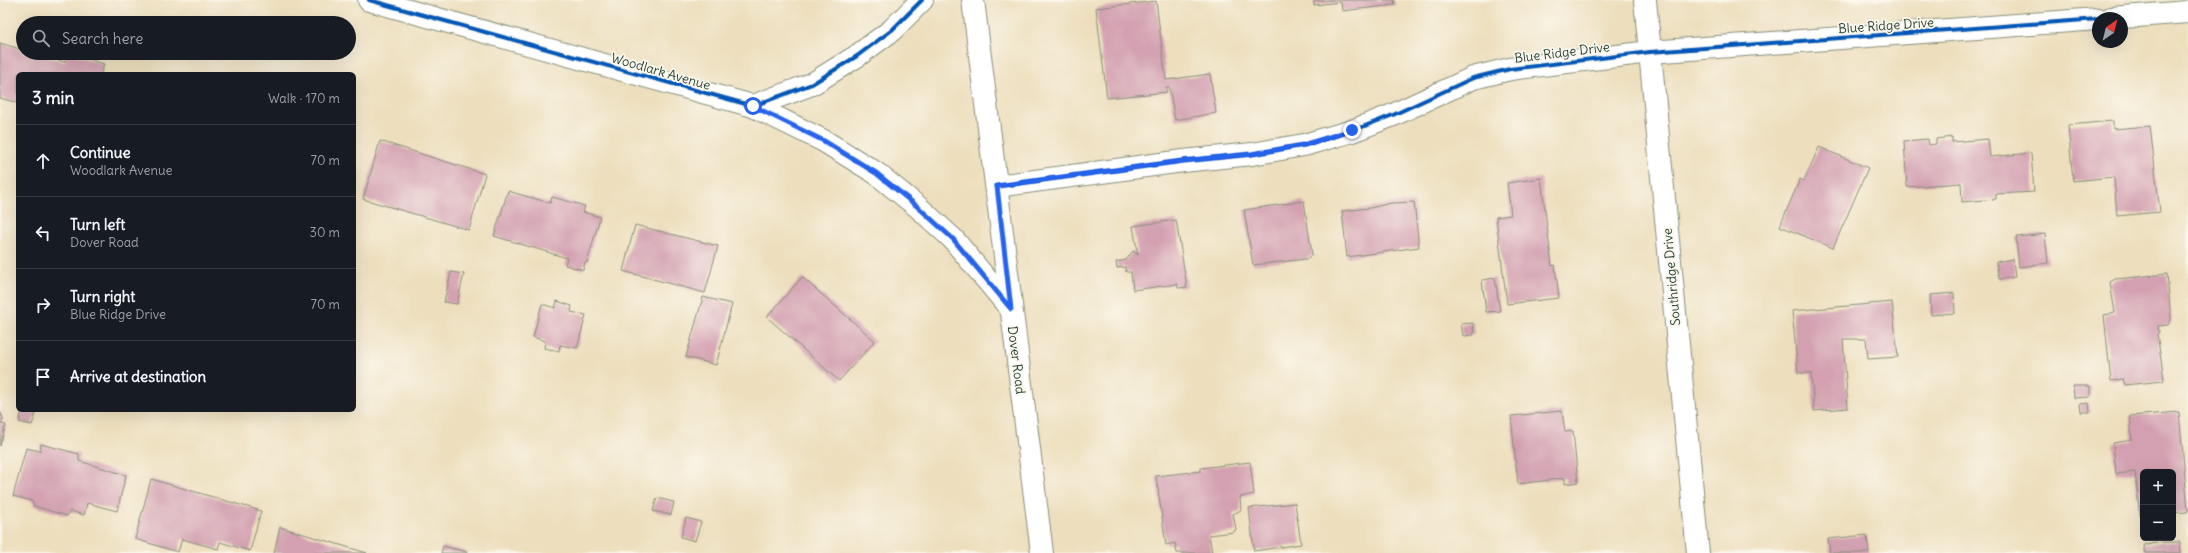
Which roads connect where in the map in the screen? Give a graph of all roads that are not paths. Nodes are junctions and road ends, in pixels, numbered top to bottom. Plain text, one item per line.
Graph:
1 (369, 0) edge
2 (922, 0) edge
3 (973, 0) edge
4 (1645, 0) edge
5 (2188, 12) edge
6 (2128, 17) edge
7 (2092, 19) edge
8 (1650, 52) junction
9 (753, 106) junction
10 (997, 186) junction
11 (1011, 309) junction
12 (1042, 553) edge
13 (1698, 553) edge

1 - 9 street, Woodlark Avenue
2 - 9 street
3 - 10 street, Dover Road
4 - 8 street, Southridge Drive
5 - 6 street
7 - 8 street, Blue Ridge Drive
8 - 10 street, Blue Ridge Drive
8 - 13 street, Southridge Drive
9 - 11 street, Woodlark Avenue
10 - 11 street, Dover Road
11 - 12 street, Dover Road

